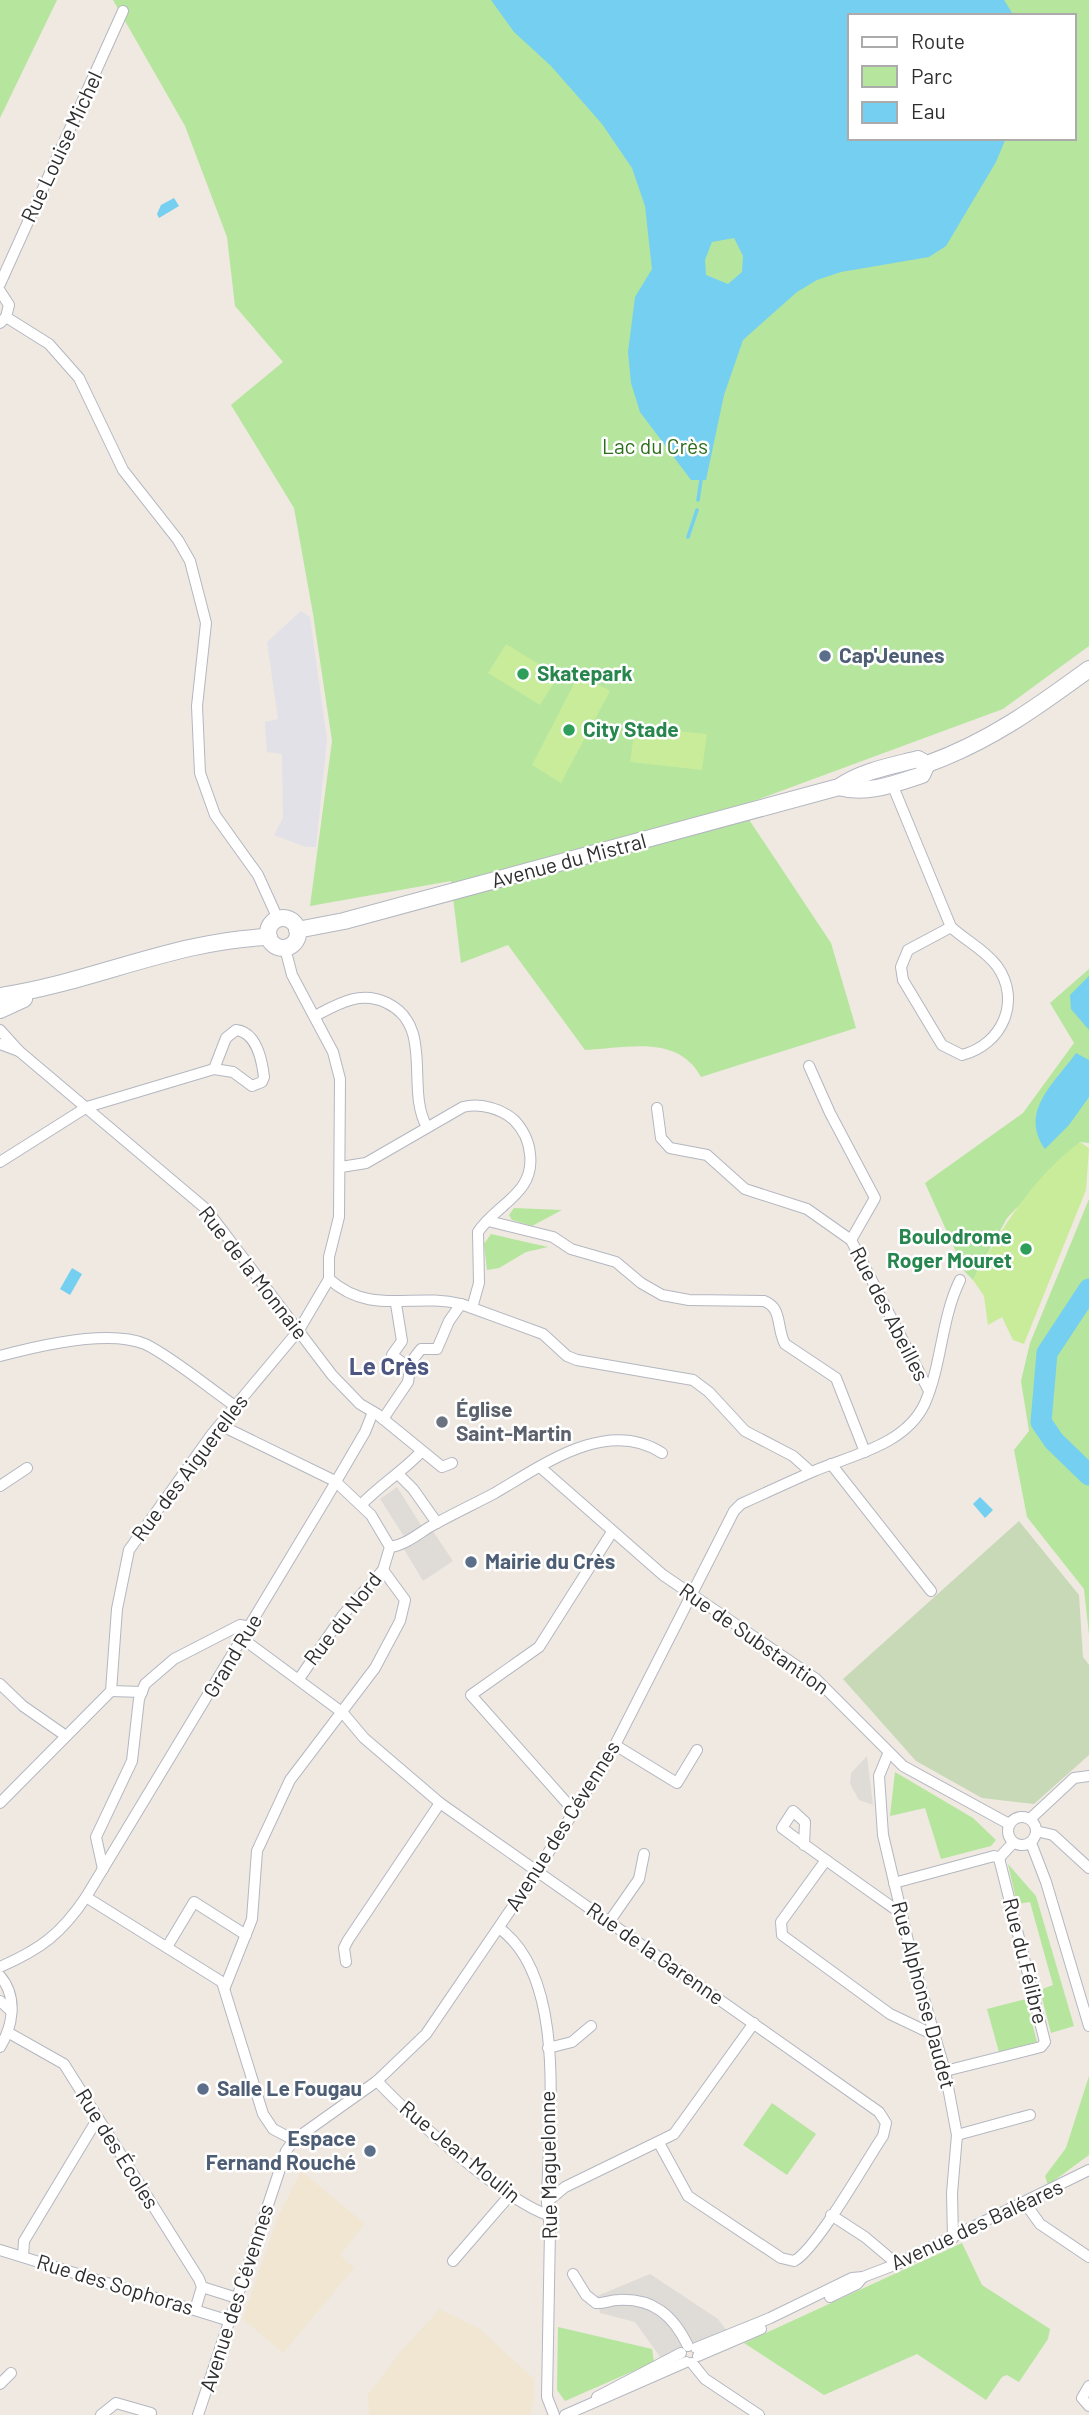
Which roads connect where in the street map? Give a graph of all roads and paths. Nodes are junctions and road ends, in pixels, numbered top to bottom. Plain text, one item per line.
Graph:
1 (123, 11) dead end
2 (0, 284) edge
3 (0, 291) edge
4 (3, 320) edge
5 (1089, 669) edge
6 (927, 764) junction
7 (892, 784) junction
8 (839, 788) junction
9 (278, 919) junction
10 (951, 927) junction
11 (297, 930) junction
12 (269, 937) junction
13 (285, 948) junction
14 (37, 990) junction
15 (0, 996) edge
16 (0, 1010) edge
17 (315, 1016) junction
18 (0, 1030) edge
19 (0, 1044) edge
20 (19, 1051) junction
21 (810, 1066) dead end
22 (214, 1069) junction
23 (87, 1107) junction
24 (657, 1108) dead end
25 (427, 1127) junction
26 (0, 1162) edge
27 (341, 1167) junction
28 (488, 1221) junction
29 (850, 1240) junction
30 (329, 1279) junction
31 (960, 1280) dead end
32 (397, 1304) junction
33 (467, 1306) junction
34 (299, 1330) junction
35 (0, 1343) edge
36 (3, 1355) edge
37 (410, 1368) junction
38 (929, 1391) junction
39 (235, 1406) junction
40 (373, 1412) junction
41 (383, 1419) junction
42 (220, 1425) junction
43 (421, 1452) junction
44 (865, 1452) junction
45 (662, 1453) dead end
46 (452, 1463) dead end
47 (831, 1464) junction
48 (540, 1467) junction
49 (27, 1468) dead end
50 (811, 1472) junction
51 (399, 1475) junction
52 (335, 1481) junction
53 (0, 1486) edge
54 (361, 1505) junction
55 (437, 1523) junction
56 (612, 1532) junction
57 (390, 1547) junction
58 (384, 1564) junction
59 (932, 1591) dead end
60 (692, 1593) junction
61 (250, 1627) junction
62 (243, 1639) junction
63 (299, 1679) junction
64 (0, 1684) edge
65 (111, 1691) junction
66 (142, 1692) junction
67 (343, 1713) junction
68 (66, 1736) junction
69 (615, 1745) junction
70 (697, 1750) dead end
71 (888, 1754) junction
72 (1089, 1776) edge
73 (0, 1803) edge
74 (440, 1803) junction
75 (574, 1811) junction
76 (1030, 1819) junction
77 (1009, 1824) junction
78 (1036, 1831) junction
79 (1013, 1843) junction
80 (1031, 1843) junction
81 (804, 1845) dead end
82 (644, 1854) dead end
83 (999, 1858) junction
84 (826, 1860) junction
85 (1089, 1868) edge
86 (103, 1869) junction
87 (537, 1871) junction
88 (894, 1883) junction
89 (86, 1897) junction
90 (902, 1914) junction
91 (609, 1922) junction
92 (499, 1928) junction
93 (247, 1934) junction
94 (167, 1947) junction
95 (346, 1962) dead end
96 (5, 1966) edge
97 (3, 1980) edge
98 (225, 1987) junction
99 (0, 1995) edge
100 (0, 2001) edge
101 (10, 2011) junction
102 (754, 2024) junction
103 (591, 2026) dead end
104 (1089, 2026) edge
105 (9, 2033) junction
106 (932, 2034) junction
107 (0, 2048) edge
108 (548, 2048) junction
109 (945, 2071) junction
110 (377, 2081) junction
111 (1030, 2115) dead end
112 (98, 2118) junction
113 (957, 2135) junction
114 (294, 2140) junction
115 (659, 2143) junction
116 (1089, 2170) edge
117 (510, 2195) junction
118 (547, 2202) junction
119 (1025, 2203) junction
120 (548, 2215) junction
121 (831, 2215) junction
122 (953, 2238) junction
123 (0, 2250) edge
124 (1089, 2256) edge
125 (23, 2257) junction
126 (453, 2261) dead end
127 (897, 2264) junction
128 (573, 2274) dead end
129 (202, 2287) junction
130 (237, 2298) junction
131 (195, 2310) junction
132 (230, 2321) junction
133 (690, 2354) junction
134 (11, 2373) dead end
135 (0, 2384) edge
136 (1089, 2386) edge
137 (1089, 2406) edge
138 (151, 2413) dead end
139 (101, 2415) edge
140 (198, 2415) edge
141 (554, 2415) edge
142 (565, 2415) edge
143 (759, 2415) edge

1 - 2 street, Rue Louise Michel
3 - 4 street
4 - 9 street
5 - 6 street, Avenue du Mistral
6 - 7 street, Avenue du Mistral
6 - 8 street, Avenue du Mistral
7 - 8 street, Avenue du Mistral
7 - 10 street
8 - 11 street, Avenue du Mistral
9 - 11 street
9 - 12 street
10 - 10 street
11 - 13 street
12 - 13 street
12 - 14 street
13 - 17 street
14 - 15 street
14 - 16 street
17 - 25 street
17 - 27 street
18 - 20 street, Rue de la Monnaie
19 - 20 street, Rue de la Monnaie
20 - 23 street, Rue de la Monnaie
21 - 29 street
22 - 22 street
22 - 23 street
23 - 26 street
23 - 34 street, Rue de la Monnaie
24 - 29 street, Rue des Abeilles
25 - 27 street
25 - 28 street
27 - 30 street
28 - 33 street
28 - 44 street
29 - 38 street, Rue des Abeilles
30 - 32 street
30 - 34 street, Rue des Aiguerelles
31 - 38 street, Avenue des Cévennes
32 - 33 street
32 - 37 street
33 - 37 street
33 - 50 street
34 - 39 street, Rue des Aiguerelles
34 - 40 street, Rue de la Monnaie
35 - 36 street
36 - 39 street
37 - 41 street
38 - 44 street, Avenue des Cévennes
39 - 42 street, Rue des Aiguerelles
40 - 41 street, Rue de la Monnaie
40 - 52 street, Grand Rue
41 - 43 street, Rue de la Monnaie
42 - 52 street
42 - 65 street, Rue des Aiguerelles
43 - 46 street, Rue de la Monnaie
43 - 51 street
44 - 47 street, Avenue des Cévennes
45 - 48 street
47 - 50 street, Avenue des Cévennes
47 - 59 street
48 - 55 street
48 - 56 street, Rue de Substantion
49 - 53 street
50 - 60 street, Avenue des Cévennes
51 - 54 street
51 - 55 street
52 - 54 street
52 - 61 street, Grand Rue
54 - 57 street
55 - 57 street
56 - 60 street, Rue de Substantion
56 - 75 street
57 - 58 street, Rue du Nord
58 - 63 street, Rue du Nord
58 - 67 street
60 - 69 street, Avenue des Cévennes
60 - 71 street, Rue de Substantion
61 - 62 street, Grand Rue
61 - 66 street
62 - 63 street, Rue de la Garenne
62 - 86 street, Grand Rue
63 - 67 street, Rue de la Garenne
64 - 68 street
65 - 66 street
65 - 68 street
66 - 86 street
67 - 74 street, Rue de la Garenne
67 - 93 street
68 - 73 street
69 - 70 street
69 - 75 street, Avenue des Cévennes
71 - 77 street, Rue de Substantion
71 - 88 street, Rue Alphonse Daudet
72 - 76 street
74 - 87 street, Rue de la Garenne
74 - 95 street
75 - 87 street, Avenue des Cévennes
76 - 77 street
76 - 78 street
77 - 79 street
78 - 80 street
78 - 85 street
79 - 80 street
79 - 83 street
80 - 104 street
81 - 84 street
82 - 91 street
83 - 88 street
83 - 109 street, Rue du Félibre
84 - 90 street
84 - 106 street
86 - 89 street, Grand Rue
87 - 91 street, Rue de la Garenne
87 - 92 street, Avenue des Cévennes
88 - 90 street, Rue Alphonse Daudet
89 - 94 street
89 - 96 street, Grand Rue
90 - 106 street, Rue Alphonse Daudet
91 - 102 street, Rue de la Garenne
92 - 108 street, Rue Maguelonne
92 - 110 street, Avenue des Cévennes
93 - 94 street
93 - 98 street
94 - 98 street
96 - 97 street
97 - 99 street
97 - 101 street
98 - 114 street
100 - 101 street
101 - 105 street
102 - 115 street
102 - 121 street, Rue de la Garenne
103 - 108 street
105 - 107 street
105 - 112 street, Rue des Écoles
106 - 109 street, Rue Alphonse Daudet
108 - 118 street, Rue Maguelonne
109 - 113 street, Rue Alphonse Daudet
110 - 114 street, Avenue des Cévennes
110 - 117 street, Rue Jean Moulin
111 - 113 street
112 - 125 street
112 - 129 street, Rue des Écoles
113 - 122 street, Rue Alphonse Daudet
114 - 130 street, Avenue des Cévennes
115 - 118 street
115 - 121 street, Rue de la Garenne
116 - 119 street, Avenue des Baléares
117 - 120 street, Rue Jean Moulin
117 - 126 street
118 - 120 street, Rue Maguelonne
119 - 122 street, Avenue des Baléares
119 - 124 street
120 - 141 street, Rue Maguelonne
121 - 127 street
122 - 127 street, Avenue des Baléares
123 - 125 street, Rue des Sophoras
125 - 131 street, Rue des Sophoras
127 - 133 street, Avenue des Baléares
128 - 133 street
129 - 130 street
129 - 131 street
130 - 132 street, Avenue des Cévennes
131 - 132 street, Rue des Sophoras
132 - 140 street, Avenue des Cévennes
133 - 142 street, Avenue des Baléares
133 - 143 street
134 - 135 street
136 - 137 street
138 - 139 street

